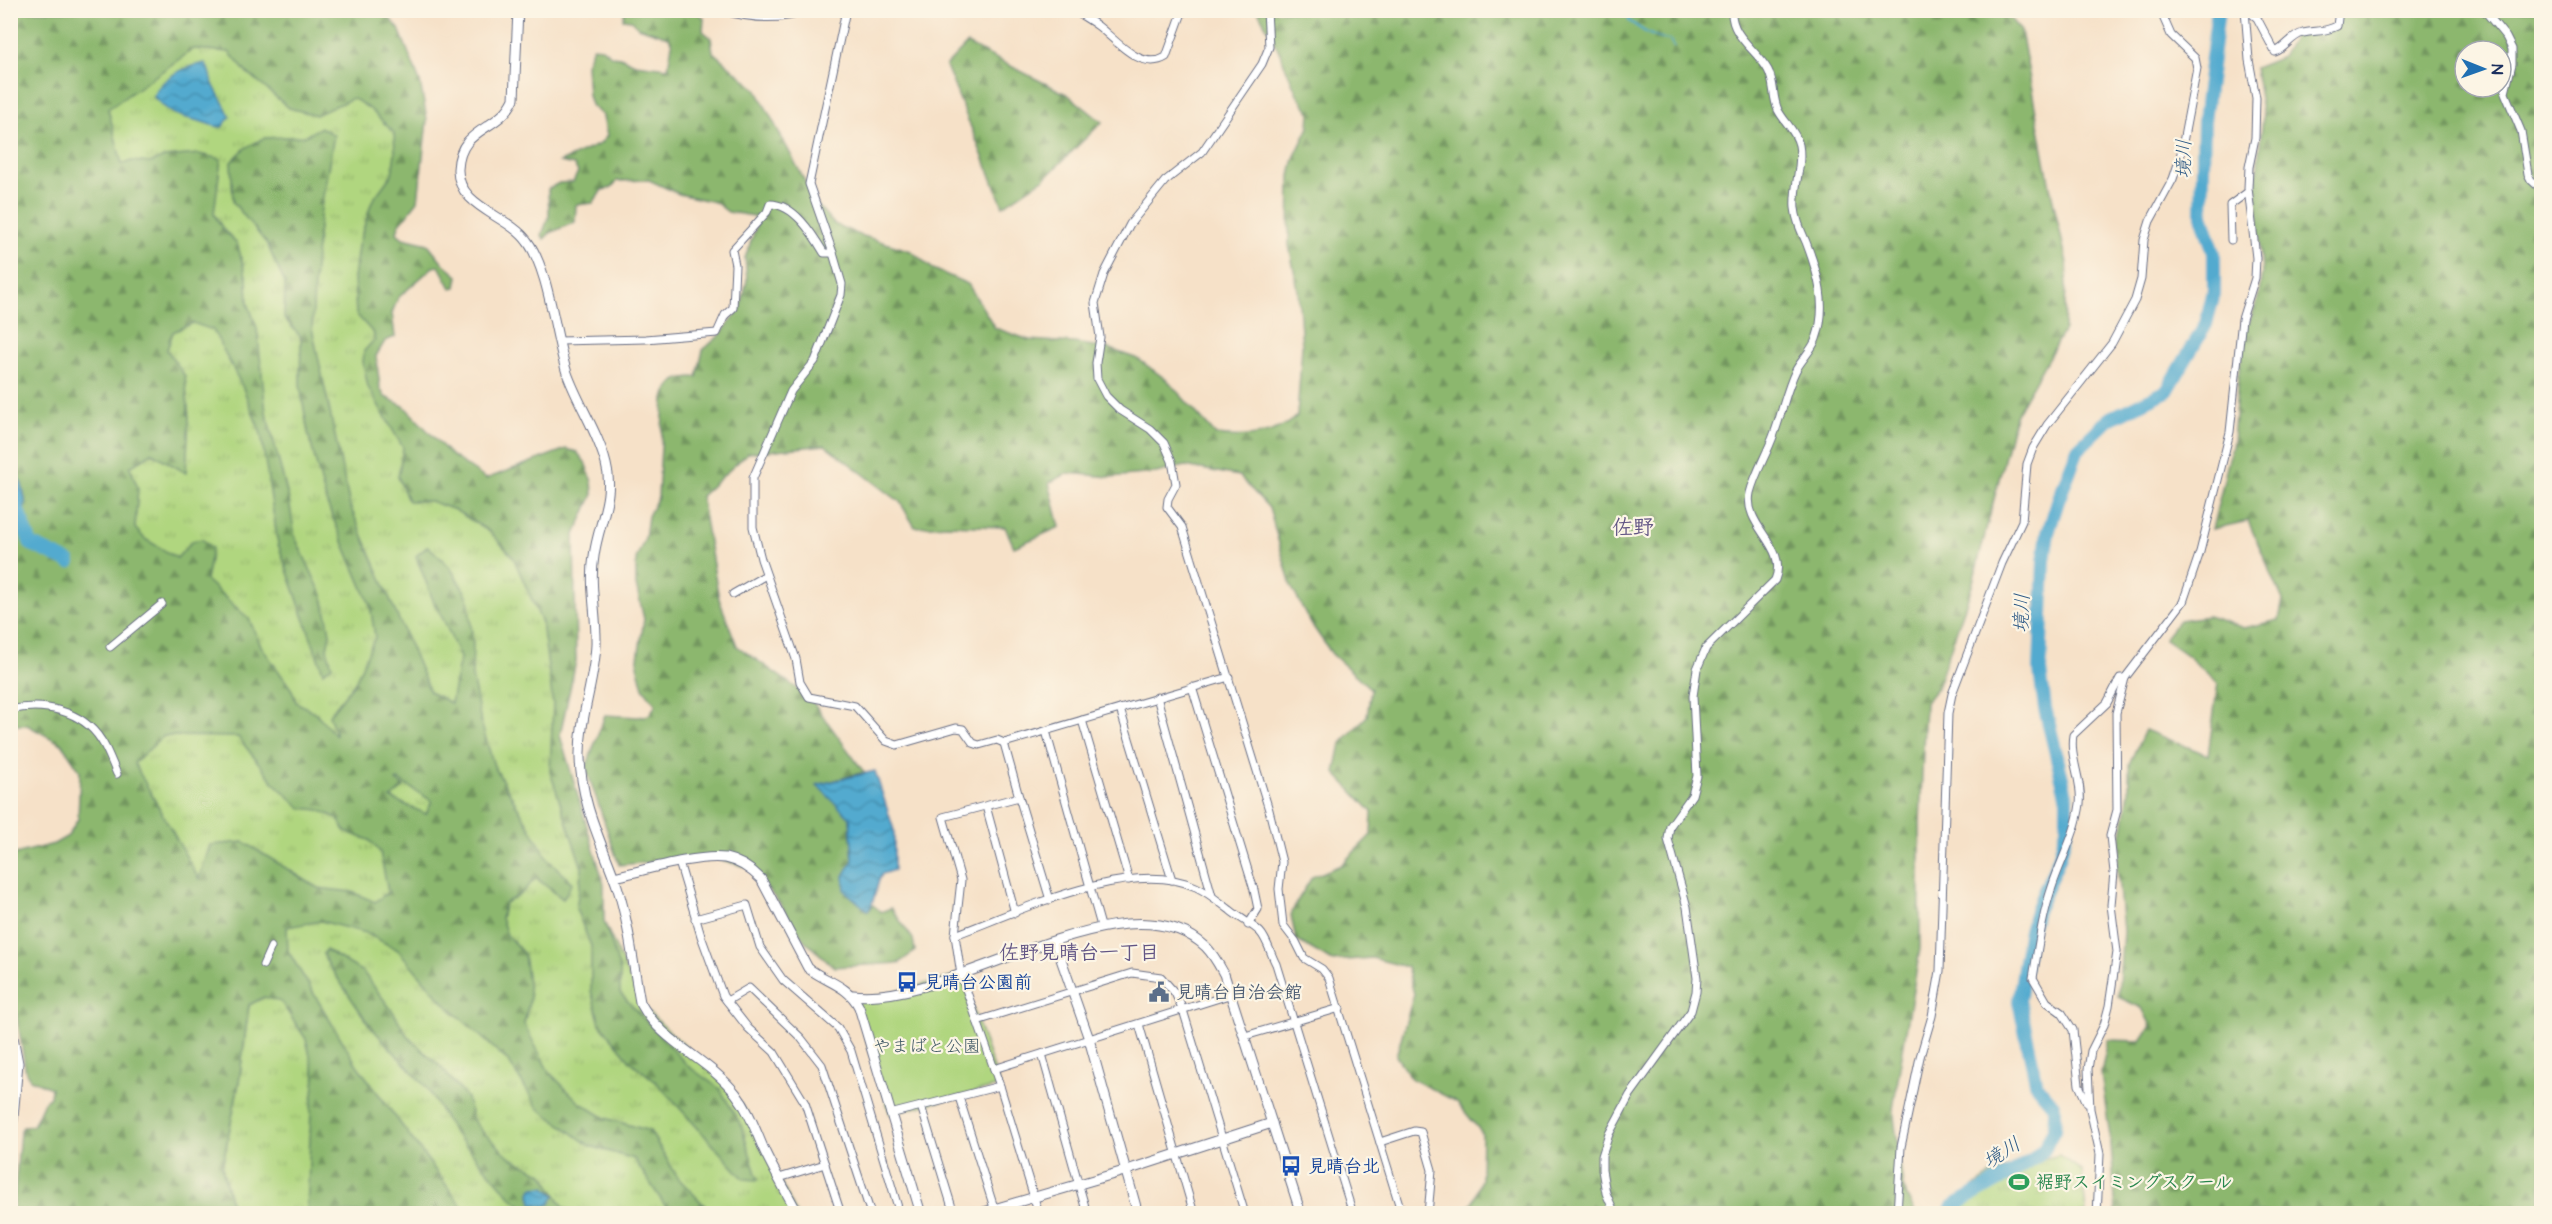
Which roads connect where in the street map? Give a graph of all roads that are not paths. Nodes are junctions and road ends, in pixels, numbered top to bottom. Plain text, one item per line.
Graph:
1 (518, 10) edge
2 (724, 10) edge
3 (807, 10) edge
4 (846, 10) edge
5 (1073, 10) edge
6 (1184, 10) edge
7 (1267, 10) edge
8 (1732, 10) edge
9 (2160, 10) edge
10 (2246, 10) edge
11 (2339, 10) edge
12 (2484, 10) edge
13 (2541, 190) edge
14 (2248, 192) junction
15 (2231, 240) dead end
16 (834, 253) junction
17 (559, 341) junction
18 (766, 575) junction
19 (733, 594) dead end
20 (162, 604) dead end
21 (10, 635) edge
22 (110, 647) dead end
23 (10, 652) edge
24 (1229, 677) junction
25 (2126, 678) junction
26 (1192, 687) junction
27 (1157, 698) junction
28 (1120, 709) junction
29 (10, 710) edge
30 (1082, 720) junction
31 (1046, 731) junction
32 (1004, 743) junction
33 (117, 774) dead end
34 (1019, 797) junction
35 (986, 806) junction
36 (679, 862) junction
37 (614, 877) junction
38 (1129, 880) junction
39 (1172, 880) junction
40 (1091, 887) junction
41 (1212, 896) junction
42 (1050, 900) junction
43 (1015, 913) junction
44 (695, 919) junction
45 (1248, 925) junction
46 (1101, 926) junction
47 (955, 935) junction
48 (1055, 942) junction
49 (271, 947) dead end
50 (263, 965) dead end
51 (961, 975) junction
52 (1071, 992) junction
53 (1232, 994) junction
54 (852, 995) junction
55 (727, 1001) junction
56 (1340, 1008) junction
57 (1183, 1010) junction
58 (10, 1016) edge
59 (977, 1021) junction
60 (1294, 1021) junction
61 (1139, 1024) junction
62 (1245, 1036) junction
63 (1089, 1039) junction
64 (1042, 1054) junction
65 (994, 1069) junction
66 (1000, 1086) junction
67 (958, 1097) junction
68 (921, 1106) junction
69 (2090, 1108) junction
70 (890, 1114) junction
71 (1272, 1124) junction
72 (1222, 1139) junction
73 (1380, 1142) junction
74 (1176, 1154) junction
75 (10, 1161) edge
76 (825, 1164) junction
77 (1124, 1171) junction
78 (779, 1178) junction
79 (1078, 1184) junction
80 (1034, 1197) junction
81 (996, 1211) edge
82 (798, 1214) edge
83 (841, 1214) edge
84 (871, 1214) edge
85 (900, 1214) edge
86 (921, 1214) edge
87 (954, 1214) edge
88 (977, 1214) edge
89 (1039, 1214) edge
90 (1087, 1214) edge
91 (1138, 1214) edge
92 (1194, 1214) edge
93 (1245, 1214) edge
94 (1301, 1214) edge
95 (1353, 1214) edge
96 (1402, 1214) edge
97 (1428, 1214) edge
98 (1615, 1214) edge
99 (1897, 1214) edge
100 (2097, 1214) edge

1 - 17 street
2 - 3 street
4 - 16 street
5 - 6 street
7 - 24 street
8 - 98 street
9 - 99 street
10 - 11 street
10 - 14 street
12 - 13 street
14 - 15 street
14 - 25 street
16 - 17 street
16 - 18 street
17 - 37 street
18 - 19 street
18 - 32 street
20 - 22 street
21 - 23 street
24 - 26 street
24 - 56 street
25 - 69 street
25 - 69 street
26 - 27 street
26 - 45 street
27 - 28 street
27 - 41 street
28 - 30 street
28 - 39 street
29 - 33 street
30 - 31 street
30 - 38 street
31 - 32 street
31 - 40 street
32 - 34 street
34 - 35 street
34 - 42 street
35 - 43 street
35 - 47 street
36 - 37 street
36 - 44 street
36 - 54 street
37 - 78 street
38 - 39 street
38 - 40 street
39 - 41 street
40 - 42 street
40 - 46 street
41 - 45 street
42 - 43 street
43 - 47 street
44 - 55 street
44 - 85 street
45 - 60 street
46 - 48 street
46 - 53 street
47 - 51 street
48 - 51 street
48 - 52 street
49 - 50 street
51 - 54 street
51 - 59 street
52 - 57 street
52 - 59 street
52 - 63 street
53 - 57 street
53 - 62 street
54 - 70 street
55 - 76 street
55 - 84 street
56 - 60 street
56 - 73 street
57 - 61 street
57 - 72 street
58 - 75 street
59 - 65 street
60 - 62 street
60 - 95 street
61 - 63 street
61 - 74 street
62 - 71 street
63 - 64 street
63 - 77 street
64 - 65 street
64 - 79 street
65 - 66 street
66 - 67 street
66 - 80 street
67 - 68 street
67 - 81 street
68 - 70 street
68 - 87 street
69 - 100 street
70 - 86 street
71 - 72 street
71 - 94 street
72 - 74 street
72 - 93 street
73 - 96 street
73 - 97 street
74 - 77 street
74 - 92 street
76 - 78 street
76 - 83 street
77 - 79 street
77 - 91 street
78 - 82 street
79 - 80 street
79 - 90 street
80 - 81 street
80 - 89 street
81 - 88 street

